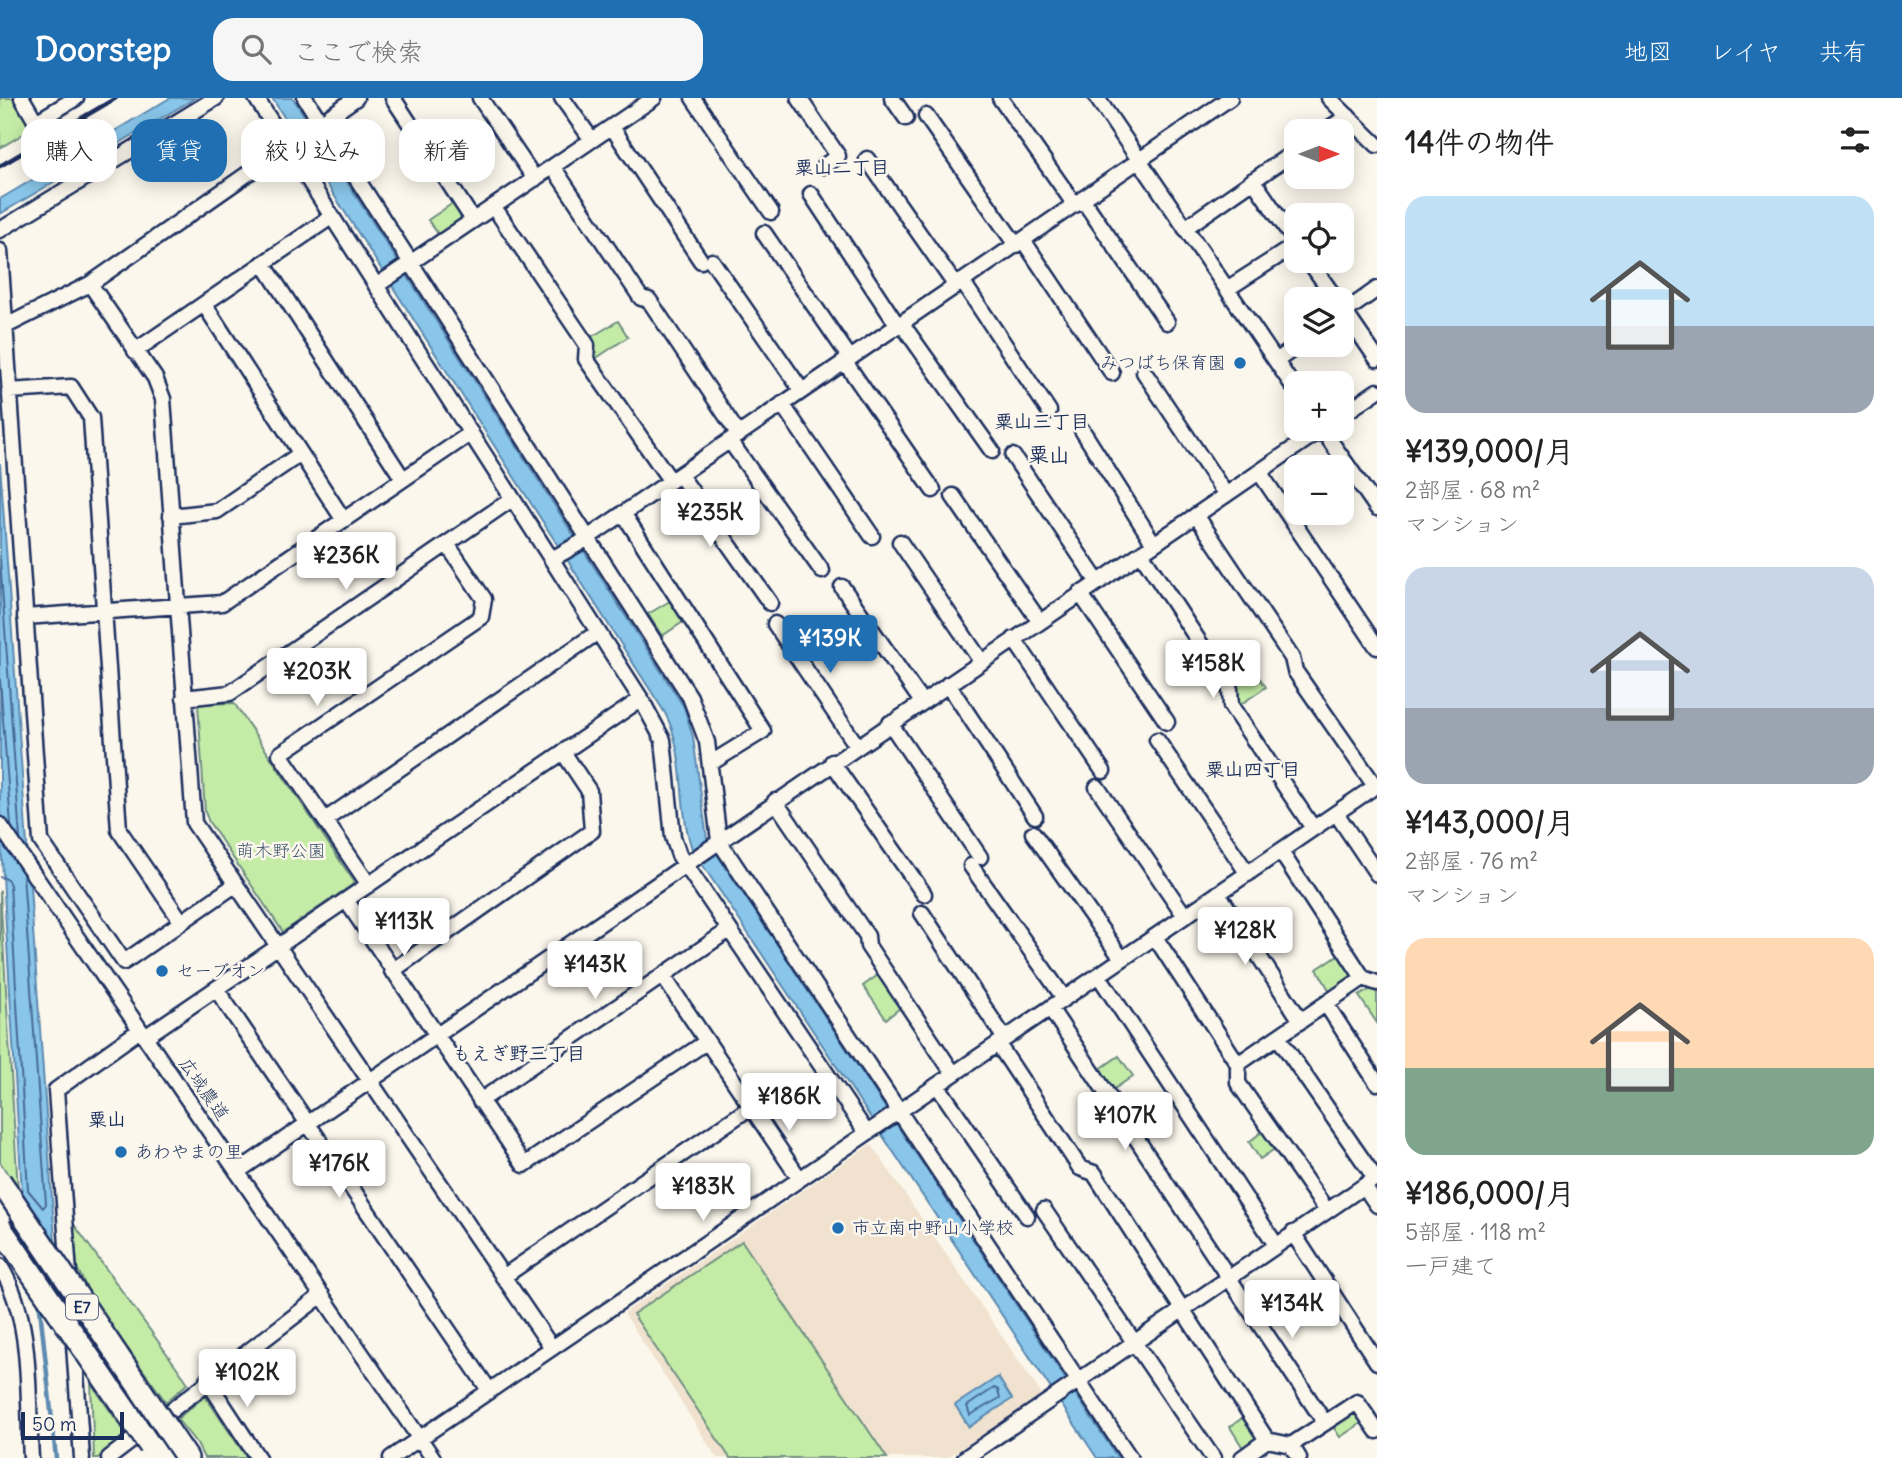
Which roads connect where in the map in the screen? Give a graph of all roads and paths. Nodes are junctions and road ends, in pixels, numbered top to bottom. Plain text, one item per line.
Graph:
1 (22, 98) edge
2 (76, 98) edge
3 (216, 98) edge
4 (256, 98) edge
5 (305, 98) edge
6 (356, 98) edge
7 (393, 98) edge
8 (480, 98) edge
9 (562, 98) edge
10 (693, 98) edge
11 (799, 98) edge
12 (892, 98) edge
13 (1000, 98) edge
14 (1097, 98) edge
15 (1230, 98) edge
16 (1329, 98) edge
17 (651, 99) edge
18 (926, 116) dead end
19 (1348, 116) junction
20 (906, 118) dead end
21 (272, 119) edge
22 (314, 119) edge
23 (326, 119) edge
24 (1343, 119) edge
25 (612, 127) junction
26 (592, 141) junction
27 (1377, 145) edge
28 (867, 159) dead end
29 (1284, 159) edge
30 (1139, 160) junction
31 (824, 166) dead end
32 (553, 167) junction
33 (536, 178) junction
34 (241, 180) edge
35 (1253, 180) junction
36 (312, 182) edge
37 (354, 182) edge
38 (811, 194) dead end
39 (1079, 203) junction
40 (494, 207) junction
41 (771, 212) dead end
42 (331, 217) junction
43 (473, 220) junction
44 (1185, 228) junction
45 (0, 230) edge
46 (764, 233) dead end
47 (1020, 242) junction
48 (0, 251) edge
49 (263, 263) junction
50 (407, 265) junction
51 (381, 283) junction
52 (90, 284) junction
53 (959, 284) junction
54 (1227, 289) junction
55 (1377, 289) edge
56 (204, 304) junction
57 (1354, 304) edge
58 (1167, 322) dead end
59 (900, 325) junction
60 (1354, 327) edge
61 (2, 328) edge
62 (135, 351) junction
63 (1284, 355) edge
64 (1377, 359) edge
65 (847, 360) junction
66 (1276, 361) junction
67 (1144, 372) dead end
68 (1112, 373) dead end
69 (1284, 373) edge
70 (9, 391) junction
71 (802, 391) junction
72 (1377, 391) edge
73 (782, 404) junction
74 (1354, 407) edge
75 (1049, 411) dead end
76 (1082, 430) dead end
77 (471, 433) junction
78 (734, 438) junction
79 (1305, 441) edge
80 (1331, 441) edge
81 (992, 451) dead end
82 (300, 454) junction
83 (1013, 456) dead end
84 (1259, 473) junction
85 (675, 477) junction
86 (403, 479) junction
87 (933, 490) dead end
88 (1226, 495) junction
89 (953, 496) dead end
90 (1374, 498) edge
91 (512, 499) junction
92 (623, 513) junction
93 (171, 516) junction
94 (1196, 516) junction
95 (343, 519) junction
96 (872, 536) dead end
97 (584, 540) junction
98 (900, 542) dead end
99 (447, 544) junction
100 (1154, 544) junction
101 (1141, 553) junction
102 (556, 556) junction
103 (822, 571) dead end
104 (1097, 582) junction
105 (842, 587) dead end
106 (1080, 593) junction
107 (769, 603) dead end
108 (177, 606) junction
109 (103, 611) junction
110 (25, 617) junction
111 (1040, 622) junction
112 (775, 624) dead end
113 (598, 632) junction
114 (1014, 639) junction
115 (1377, 646) edge
116 (981, 661) junction
117 (948, 684) junction
118 (184, 698) junction
119 (641, 699) junction
120 (922, 702) junction
121 (1167, 722) dead end
122 (890, 723) junction
123 (1157, 740) dead end
124 (857, 746) junction
125 (563, 752) junction
126 (832, 762) junction
127 (711, 763) junction
128 (1103, 771) dead end
129 (1376, 785) edge
130 (1097, 787) dead end
131 (775, 801) junction
132 (1336, 813) junction
133 (1035, 816) dead end
134 (325, 820) junction
135 (0, 825) edge
136 (1313, 828) junction
137 (1033, 832) dead end
138 (717, 843) junction
139 (1281, 852) junction
140 (690, 860) junction
141 (1248, 874) junction
142 (1377, 874) edge
143 (235, 885) junction
144 (369, 885) junction
145 (1218, 893) junction
146 (924, 894) dead end
147 (346, 900) junction
148 (922, 913) dead end
149 (1185, 916) junction
150 (181, 921) junction
151 (729, 930) junction
152 (1155, 937) junction
153 (277, 946) junction
154 (1122, 959) junction
155 (391, 971) junction
156 (663, 976) junction
157 (1099, 976) junction
158 (1370, 981) edge
159 (218, 990) junction
160 (1064, 998) junction
161 (1326, 1004) junction
162 (1050, 1008) junction
163 (1301, 1021) junction
164 (142, 1033) junction
165 (435, 1034) junction
166 (1278, 1037) junction
167 (706, 1042) junction
168 (1001, 1042) junction
169 (1238, 1064) junction
170 (953, 1073) junction
171 (368, 1080) junction
172 (1377, 1083) edge
173 (937, 1085) junction
174 (480, 1101) junction
175 (751, 1107) junction
176 (895, 1113) junction
177 (307, 1122) junction
178 (870, 1130) junction
179 (237, 1172) junction
180 (799, 1178) junction
181 (1372, 1180) edge
182 (0, 1181) edge
183 (1377, 1205) edge
184 (1044, 1210) dead end
185 (1327, 1211) junction
186 (1027, 1216) dead end
187 (0, 1227) edge
188 (1293, 1233) junction
189 (1276, 1245) junction
190 (0, 1266) edge
191 (503, 1277) junction
192 (1229, 1277) junction
193 (322, 1295) junction
194 (1182, 1309) junction
195 (1135, 1343) junction
196 (552, 1348) junction
197 (1377, 1362) edge
198 (207, 1380) junction
199 (1076, 1383) junction
200 (489, 1390) junction
201 (1325, 1423) junction
202 (1377, 1431) edge
203 (419, 1437) junction
204 (1267, 1440) junction
205 (1291, 1445) junction
206 (154, 1452) edge
207 (31, 1458) edge
208 (82, 1458) edge
209 (109, 1458) edge
210 (187, 1458) edge
211 (258, 1458) edge
212 (391, 1458) edge
213 (433, 1458) edge
214 (965, 1458) edge
215 (1130, 1458) edge
216 (1213, 1458) edge
217 (1242, 1458) edge
218 (1299, 1458) edge

1 - 2 street
3 - 45 street
4 - 21 street
5 - 22 street
6 - 23 street
7 - 43 street
8 - 33 street
9 - 26 street
10 - 41 street
11 - 31 street
12 - 20 street
13 - 39 street
14 - 30 street
15 - 30 street
16 - 19 street
17 - 25 street
18 - 47 street
19 - 24 street
19 - 27 street
25 - 26 street
25 - 71 street
26 - 32 street
28 - 53 street
29 - 35 street
30 - 39 street
30 - 44 street
32 - 33 street
32 - 78 street
33 - 40 street
34 - 52 street
35 - 44 street
35 - 54 street
36 - 42 street
37 - 50 street
38 - 59 street
39 - 47 street
39 - 58 street
40 - 43 street
40 - 85 street
42 - 49 street
42 - 51 street
43 - 50 street
44 - 54 street
46 - 65 street
47 - 53 street
47 - 68 street
48 - 61 street
49 - 56 street
49 - 86 street
50 - 51 street
50 - 97 street
51 - 77 street
52 - 61 street
52 - 62 street
53 - 59 street
53 - 75 street
54 - 66 street
55 - 57 street
56 - 62 street
56 - 82 street
59 - 65 street
59 - 81 street
60 - 64 street
61 - 70 street
62 - 93 street
63 - 66 street
65 - 71 street
65 - 87 street
66 - 69 street
67 - 88 street
70 - 109 street
70 - 110 street
71 - 73 street
72 - 74 street
73 - 78 street
73 - 96 street
76 - 100 street
77 - 86 street
77 - 91 street
78 - 85 street
78 - 103 street
79 - 84 street
80 - 90 street
82 - 93 street
82 - 95 street
83 - 104 street
84 - 88 street
84 - 115 street
85 - 92 street
85 - 107 street
86 - 95 street
88 - 94 street
89 - 111 street
91 - 99 street
91 - 102 street
92 - 97 street
92 - 127 street
93 - 108 street
94 - 100 street
94 - 129 street
95 - 108 street
97 - 102 street
97 - 127 street
98 - 116 street
99 - 118 street
99 - 134 street
100 - 101 street
101 - 104 street
101 - 136 street
102 - 113 street
104 - 106 street
105 - 120 street
106 - 111 street
106 - 121 street
108 - 109 street
108 - 118 street
109 - 110 street
109 - 150 street
110 - 150 street
111 - 114 street
112 - 124 street
113 - 119 street
113 - 134 street
114 - 116 street
114 - 128 street
116 - 117 street
117 - 120 street
117 - 133 street
118 - 143 street
119 - 125 street
119 - 140 street
120 - 122 street
122 - 124 street
122 - 160 street
123 - 141 street
124 - 126 street
125 - 144 street
125 - 155 street
126 - 131 street
126 - 146 street
127 - 138 street
129 - 132 street
130 - 149 street
131 - 138 street
131 - 170 street
132 - 136 street
132 - 142 street
134 - 144 street
135 - 164 street, 広域農道
136 - 139 street
137 - 154 street
138 - 140 street
138 - 176 street
139 - 141 street
139 - 158 street
140 - 151 street
140 - 165 street
141 - 145 street
143 - 150 street
143 - 153 street
144 - 147 street
145 - 149 street
145 - 163 street
147 - 153 street
147 - 155 street
148 - 168 street
149 - 152 street
151 - 156 street
151 - 178 street
152 - 154 street
152 - 169 street
153 - 159 street
153 - 171 street
154 - 157 street
155 - 165 street
156 - 167 street
156 - 174 street
157 - 160 street
157 - 189 street
158 - 161 street
159 - 164 street
159 - 177 street
160 - 162 street
161 - 163 street
161 - 172 street
162 - 168 street
162 - 192 street
163 - 166 street
164 - 179 street, 広域農道
164 - 208 street
165 - 171 street
165 - 174 street
166 - 169 street
166 - 181 street
167 - 174 street
167 - 175 street
168 - 170 street
168 - 194 street
169 - 185 street
170 - 173 street
171 - 177 street
171 - 191 street
173 - 176 street
173 - 186 street
175 - 180 street
175 - 191 street
176 - 178 street
176 - 199 street
177 - 179 street
177 - 200 street
178 - 180 street
179 - 193 street, 広域農道
180 - 196 street
181 - 183 street
181 - 185 street
182 - 210 highway, E7, bridge
184 - 195 street
185 - 188 street
187 - 206 highway, E7, bridge
188 - 189 street
188 - 197 street
189 - 192 street
190 - 207 street
191 - 196 street
192 - 194 street
192 - 201 street
193 - 198 street
193 - 203 street, 広域農道
194 - 195 street
194 - 204 street
195 - 199 street
195 - 216 street
196 - 200 street
198 - 209 street
198 - 211 street
199 - 214 street
199 - 215 street
200 - 203 street
201 - 202 street
201 - 205 street
203 - 212 street
203 - 213 street, 広域農道
204 - 205 street
204 - 217 street
205 - 218 street

